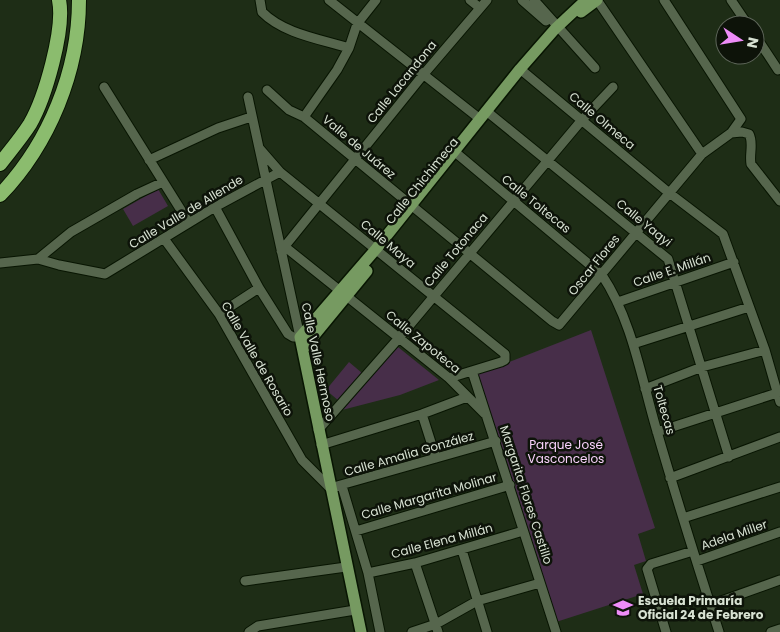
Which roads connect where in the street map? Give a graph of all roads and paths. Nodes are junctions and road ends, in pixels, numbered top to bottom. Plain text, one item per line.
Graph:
1 (59, 0) edge
2 (79, 0) edge
3 (260, 0) edge
4 (376, 0) edge
5 (470, 0) edge
6 (486, 0) edge
7 (522, 0) edge
8 (534, 0) edge
9 (586, 0) edge
10 (597, 0) edge
11 (664, 0) edge
12 (731, 0) edge
13 (335, 2) edge
14 (480, 8) junction
15 (741, 15) edge
16 (357, 24) junction
17 (558, 30) junction
18 (349, 48) junction
19 (765, 50) edge
20 (595, 68) dead end
21 (778, 70) dead end
22 (522, 71) junction
23 (422, 75) junction
24 (104, 87) dead end
25 (613, 87) dead end
26 (267, 90) dead end
27 (248, 97) dead end
28 (251, 117) junction
29 (304, 117) junction
30 (485, 117) junction
31 (581, 121) junction
32 (731, 133) junction
33 (260, 148) junction
34 (458, 154) junction
35 (702, 154) junction
36 (149, 160) junction
37 (355, 160) junction
38 (548, 161) junction
39 (0, 164) edge
40 (280, 172) junction
41 (265, 180) junction
42 (163, 182) junction
43 (668, 192) junction
44 (0, 195) edge
45 (513, 201) junction
46 (780, 201) edge
47 (321, 204) junction
48 (215, 207) junction
49 (412, 208) junction
50 (189, 223) junction
51 (636, 233) junction
52 (165, 240) junction
53 (282, 248) junction
54 (378, 251) junction
55 (470, 253) junction
56 (38, 259) junction
57 (734, 262) junction
58 (0, 263) edge
59 (602, 275) junction
60 (676, 281) junction
61 (259, 288) junction
62 (344, 293) junction
63 (433, 298) junction
64 (618, 302) junction
65 (749, 307) junction
66 (219, 314) junction
67 (562, 324) joint
68 (690, 325) junction
69 (300, 337) junction
70 (398, 339) junction
71 (633, 344) junction
72 (304, 349) junction
73 (765, 350) junction
74 (702, 368) junction
75 (472, 371) junction
76 (449, 378) junction
77 (645, 389) junction
78 (777, 393) junction
79 (467, 397) junction
80 (780, 402) edge
81 (715, 412) junction
82 (422, 414) junction
83 (487, 416) junction
84 (318, 430) junction
85 (657, 432) junction
86 (780, 437) edge
87 (496, 441) junction
88 (321, 445) junction
89 (729, 457) junction
90 (436, 458) junction
91 (670, 478) junction
92 (342, 486) junction
93 (510, 486) junction
94 (780, 487) edge
95 (330, 488) junction
96 (683, 518) junction
97 (356, 531) junction
98 (523, 531) junction
99 (780, 532) edge
100 (462, 550) junction
101 (695, 555) junction
102 (415, 563) junction
103 (346, 566) junction
104 (368, 573) junction
105 (780, 580) edge
106 (245, 581) dead end
107 (540, 583) junction
108 (477, 601) junction
109 (710, 605) junction
110 (355, 610) junction
111 (437, 628) edge
112 (780, 629) edge
113 (250, 631) edge
114 (361, 632) edge
115 (380, 632) edge
116 (412, 632) edge
117 (487, 632) edge
118 (556, 632) edge
119 (666, 632) edge
120 (719, 632) edge
121 (772, 632) edge

1 - 39 highway
2 - 44 highway
3 - 18 street
4 - 16 street
5 - 14 street
6 - 14 street, Calle Lacandona
7 - 17 street
8 - 17 street
9 - 17 main road
10 - 17 main road
10 - 35 street
11 - 32 street, Oscar Flores
12 - 15 street
13 - 16 street, Calle Yaqyi
14 - 23 street, Calle Lacandona
16 - 18 street
16 - 23 street, Calle Yaqyi
17 - 20 street
17 - 22 main road, Calle Chichimeca
18 - 29 street
19 - 21 street
22 - 30 main road, Calle Chichimeca
22 - 31 street, Calle Olmeca
23 - 30 street, Calle Yaqyi
23 - 37 street, Calle Lacandona
24 - 36 street
25 - 31 street, Calle Totonaca
26 - 29 street, Valle de Juárez
27 - 28 street, Calle Valle Hermoso
28 - 33 street, Calle Valle Hermoso
28 - 36 street
29 - 37 street, Valle de Juárez
30 - 34 main road, Calle Chichimeca
30 - 38 street, Calle Yaqyi
31 - 38 street, Calle Totonaca
31 - 43 street, Calle Olmeca
32 - 35 street, Oscar Flores
32 - 46 street
33 - 40 street, Calle Maya
33 - 41 street, Calle Valle Hermoso
34 - 45 street, Calle Toltecas
34 - 49 main road, Calle Chichimeca
35 - 43 street, Oscar Flores
36 - 42 street
37 - 47 street, Calle Lacandona
37 - 49 street, Valle de Juárez
38 - 45 street, Calle Totonaca
38 - 51 street, Calle Yaqyi
40 - 41 street, Calle Valle de Allende
40 - 47 street, Calle Maya
41 - 48 street, Calle Valle de Allende
41 - 53 street, Calle Valle Hermoso
42 - 50 street
42 - 56 street
43 - 51 street, Oscar Flores
43 - 57 street, Calle Olmeca
45 - 55 street, Calle Totonaca
45 - 59 street, Calle Toltecas
47 - 53 street, Calle Lacandona
47 - 54 street, Calle Maya
48 - 50 street, Calle Valle de Allende
48 - 61 street
49 - 54 main road, Calle Chichimeca
49 - 55 street, Valle de Juárez
50 - 52 street, Calle Valle de Allende
51 - 59 street, Oscar Flores
51 - 60 street, Calle Yaqyi
52 - 56 street, Calle Valle de Allende
52 - 66 street, Calle Valle de Rosario
53 - 62 street, Calle Zapoteca
53 - 69 street, Calle Valle Hermoso
54 - 62 main road, Calle Chichimeca
54 - 63 street, Calle Maya
55 - 63 street, Calle Totonaca
55 - 67 street, Valle de Juárez
56 - 58 street
57 - 60 street, Calle E. Millán
57 - 65 street, Calle Olmeca
59 - 64 street, Toltecas
59 - 67 street, Oscar Flores
60 - 64 street, Calle E. Millán
60 - 68 street, Calle Yaqyi
61 - 66 street
61 - 69 street
62 - 69 main road, Calle Chichimeca
62 - 70 street, Calle Zapoteca
62 - 72 main road, Calle Chichimeca
63 - 70 street, Calle Totonaca
63 - 75 street, Calle Maya
64 - 71 street, Toltecas
65 - 68 street
65 - 73 street, Calle Olmeca
66 - 95 street, Calle Valle de Rosario
68 - 71 street
68 - 74 street, Calle Yaqyi
69 - 72 main road, Calle Valle Hermoso
70 - 76 street, Calle Zapoteca
70 - 84 street, Calle Totonaca
71 - 77 street, Toltecas
72 - 84 main road, Calle Valle Hermoso
73 - 74 street
73 - 78 street, Calle Olmeca
74 - 77 street
74 - 81 street, Calle Yaqyi
75 - 76 street
75 - 83 street, Margarita Flores Castillo
76 - 79 street, Calle Zapoteca
77 - 85 street, Toltecas
78 - 80 street, Calle Olmeca
78 - 81 street
79 - 82 street
79 - 83 street, Calle Zapoteca
81 - 85 street
81 - 89 street, Calle Yaqyi
82 - 88 street
82 - 90 street
83 - 87 street, Margarita Flores Castillo
84 - 88 main road, Calle Valle Hermoso
85 - 91 street, Toltecas
86 - 89 street
87 - 90 street, Calle Amalia González
87 - 93 street, Margarita Flores Castillo
88 - 95 main road, Calle Valle Hermoso
89 - 91 street
90 - 92 street, Calle Amalia González
91 - 96 street, Toltecas
92 - 95 street, Calle Amalia González
92 - 97 street
93 - 97 street, Calle Margarita Molinar
93 - 98 street, Margarita Flores Castillo
94 - 96 street
95 - 103 main road, Calle Valle Hermoso
96 - 101 street, Toltecas
97 - 104 street
98 - 100 street, Calle Elena Millán
98 - 107 street, Margarita Flores Castillo
99 - 101 street, Adela Miller
100 - 102 street, Calle Elena Millán
100 - 108 street
101 - 109 street, Toltecas
101 - 119 street, Adela Miller
102 - 104 street, Calle Elena Millán
102 - 111 street
103 - 106 street
103 - 110 main road, Calle Valle Hermoso
104 - 115 street
105 - 109 street
107 - 108 street
107 - 118 street, Margarita Flores Castillo
108 - 111 street
108 - 117 street
109 - 120 street, Toltecas
110 - 113 street
110 - 114 main road, Calle Valle Hermoso
111 - 116 street
112 - 121 street

